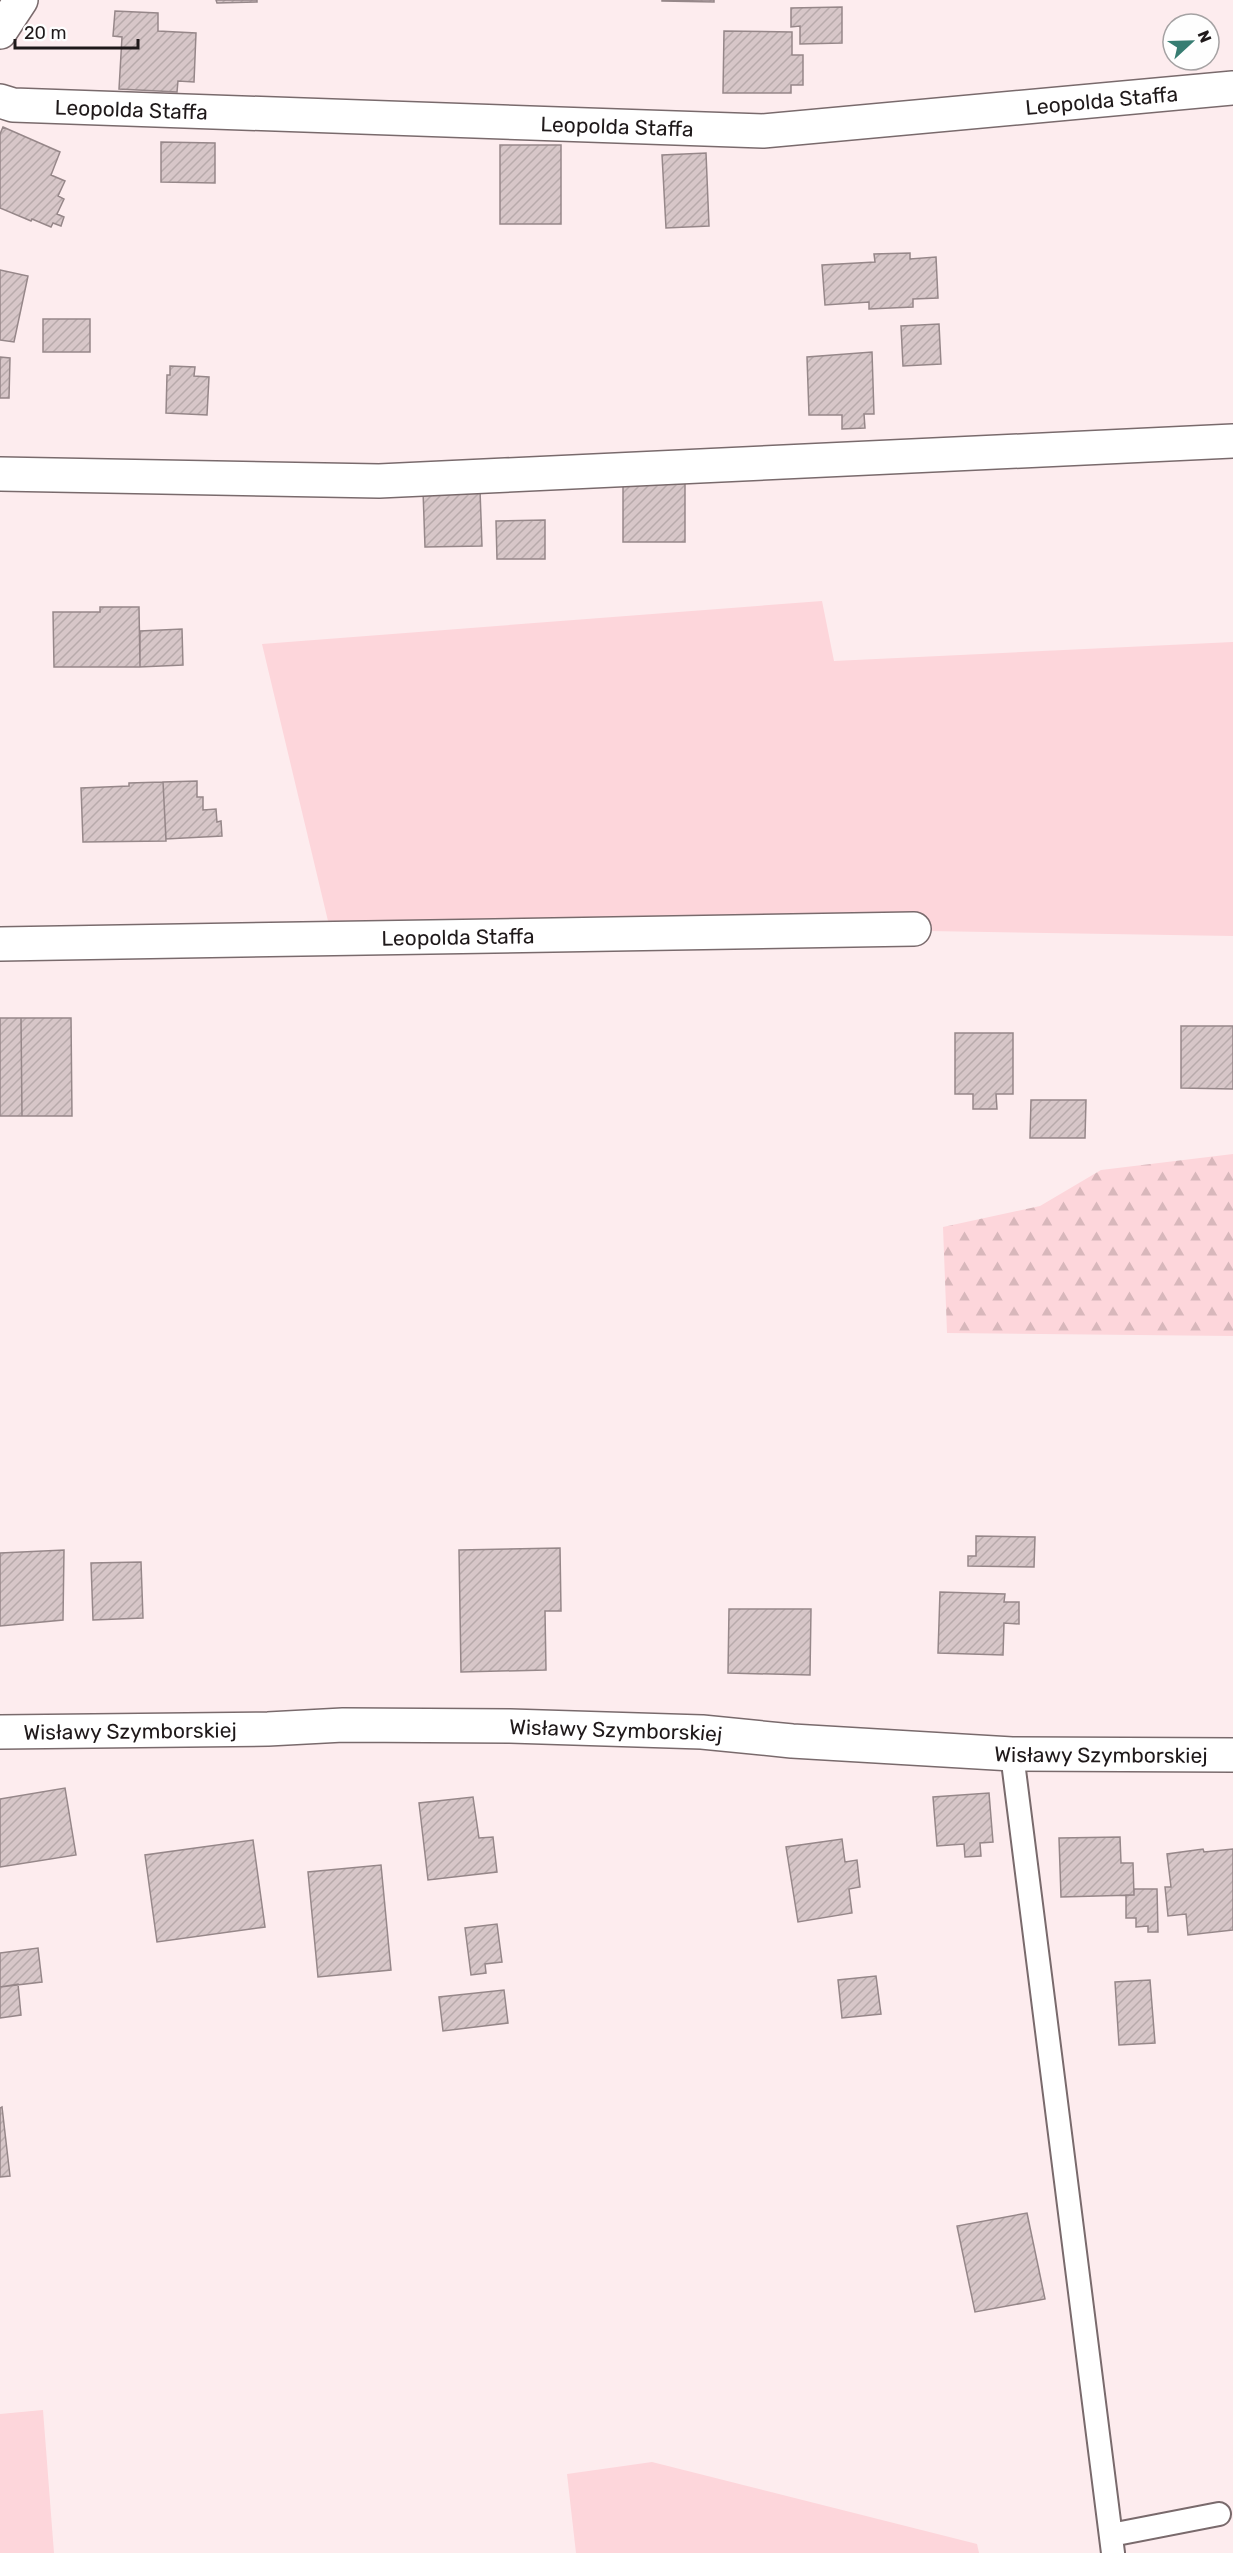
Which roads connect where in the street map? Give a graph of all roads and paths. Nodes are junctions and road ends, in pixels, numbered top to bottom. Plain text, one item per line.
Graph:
1 (21, 0) edge
2 (0, 32) edge
3 (1233, 88) edge
4 (0, 101) edge
5 (1233, 441) edge
6 (0, 474) edge
7 (914, 929) dead end
8 (0, 945) edge
9 (0, 1732) edge
10 (1012, 1754) junction
11 (1233, 1755) edge
12 (1219, 2514) dead end
13 (1112, 2544) edge

1 - 2 street
3 - 4 street, Leopolda Staffa
5 - 6 street
7 - 8 street, Leopolda Staffa
9 - 10 street, Wisławy Szymborskiej
10 - 11 street, Wisławy Szymborskiej
10 - 13 lane
12 - 13 lane

